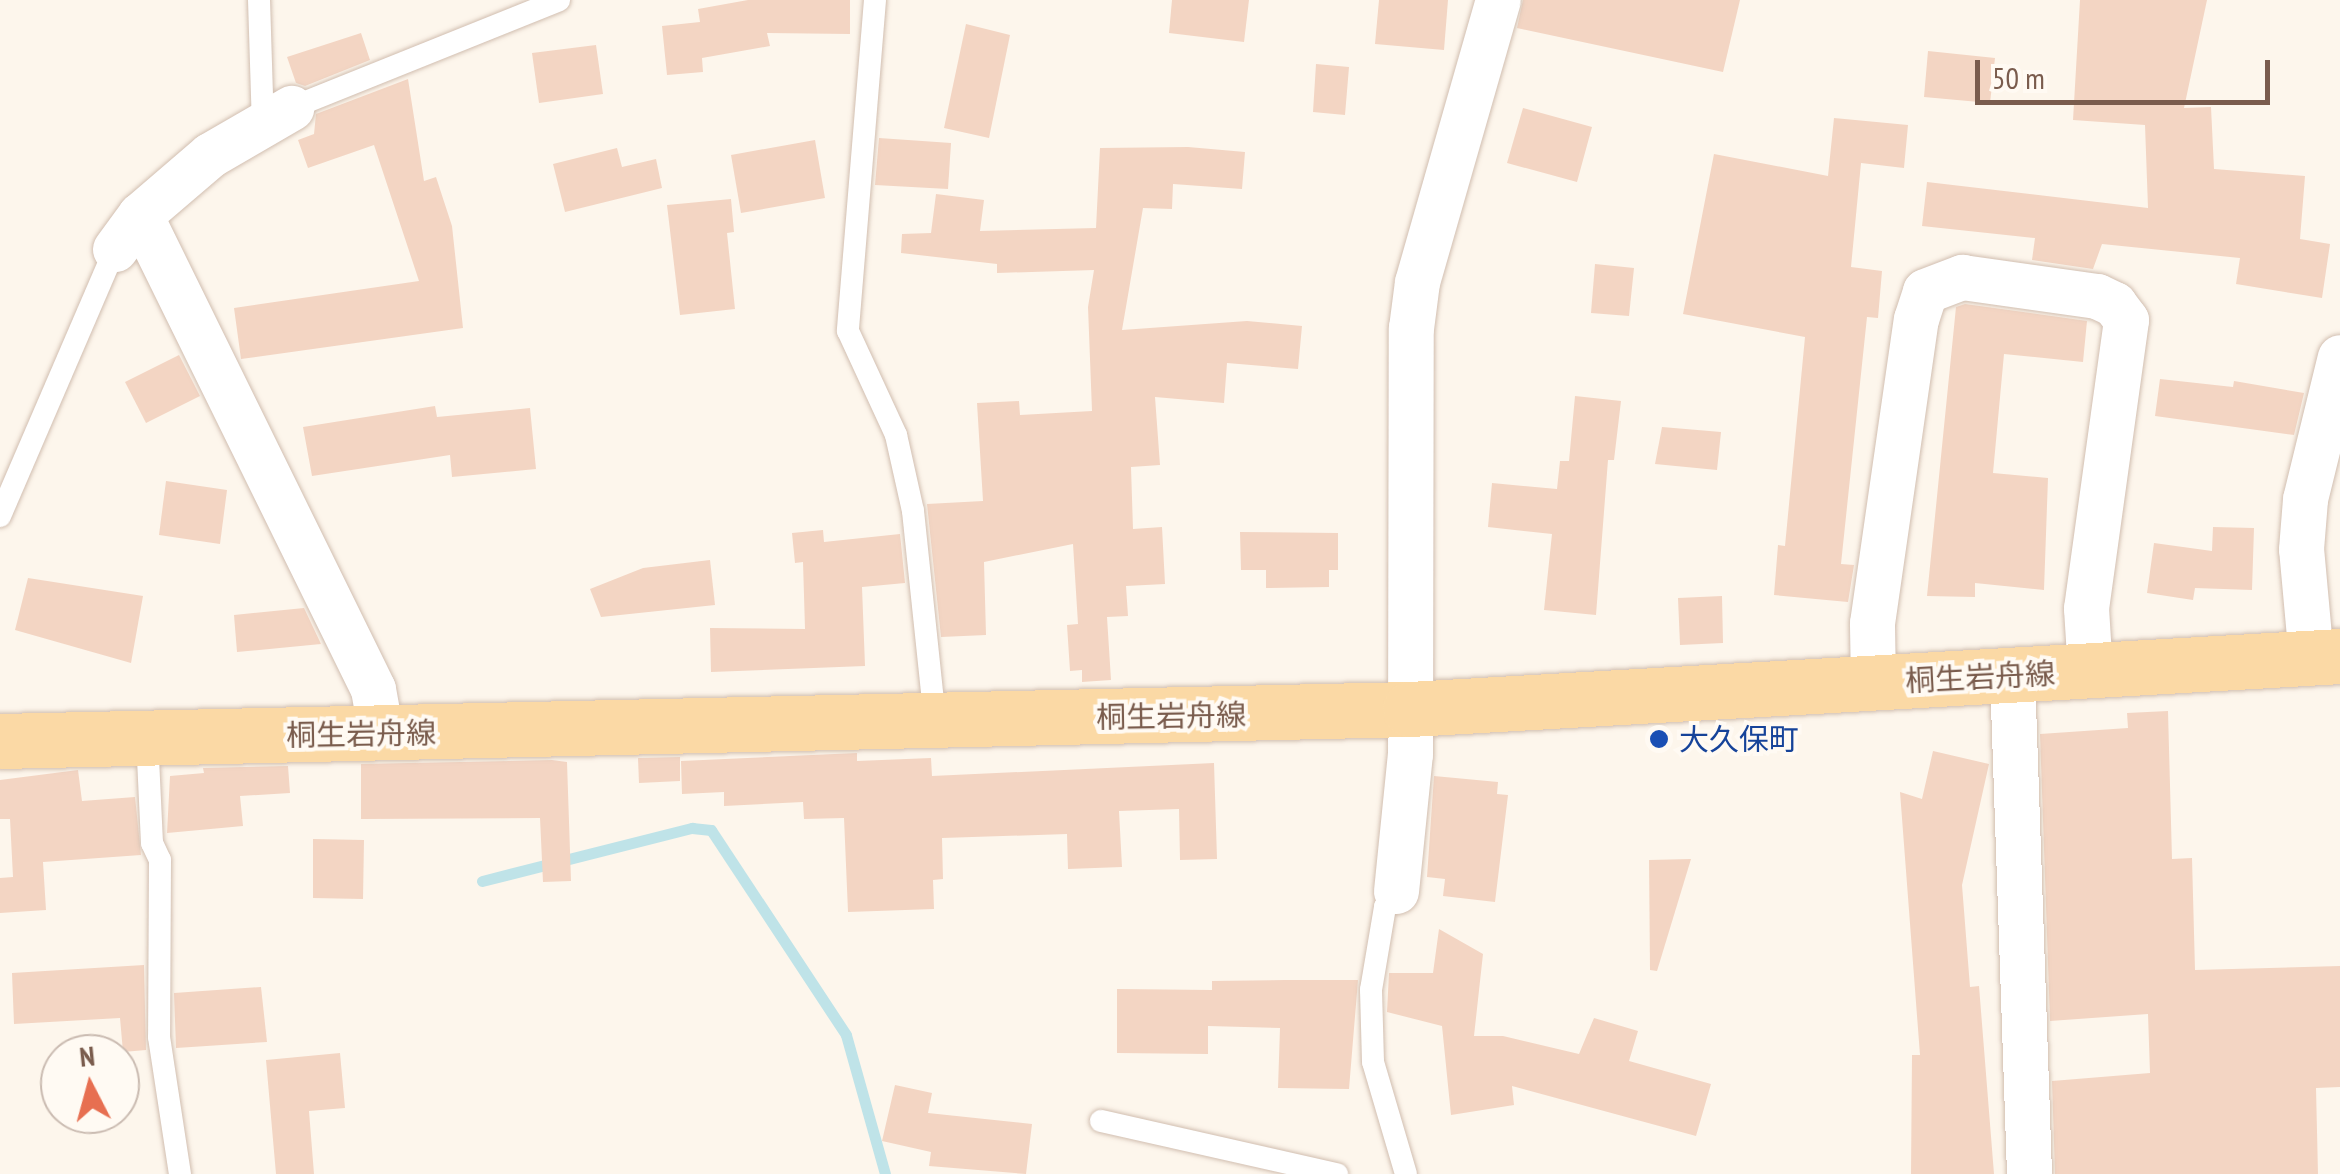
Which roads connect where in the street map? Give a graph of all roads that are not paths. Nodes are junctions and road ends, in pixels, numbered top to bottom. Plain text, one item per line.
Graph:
1 (259, 0) edge
2 (559, 0) edge
3 (874, 0) edge
4 (1498, 0) edge
5 (277, 116) junction
6 (127, 232) junction
7 (2340, 357) edge
8 (0, 516) edge
9 (2326, 657) edge
10 (2090, 671) junction
11 (2012, 674) junction
12 (1874, 683) junction
13 (1410, 709) junction
14 (936, 722) junction
15 (381, 734) junction
16 (147, 737) junction
17 (0, 741) edge
18 (1396, 891) joint
19 (1102, 1122) dead end
20 (180, 1174) edge
21 (1337, 1174) edge
22 (1406, 1174) edge
23 (2030, 1174) edge

1 - 5 lane
2 - 5 lane
3 - 14 lane
4 - 13 street
5 - 6 street
6 - 8 lane
6 - 15 street
7 - 9 street
9 - 10 main road, 桐生岩舟線
10 - 11 main road, 桐生岩舟線
10 - 12 street
11 - 12 main road, 桐生岩舟線
11 - 23 street
12 - 13 main road, 桐生岩舟線
13 - 14 main road, 桐生岩舟線
13 - 18 street
14 - 15 main road, 桐生岩舟線
15 - 16 main road, 桐生岩舟線
16 - 17 main road, 桐生岩舟線
16 - 20 lane
18 - 22 lane
19 - 21 lane

